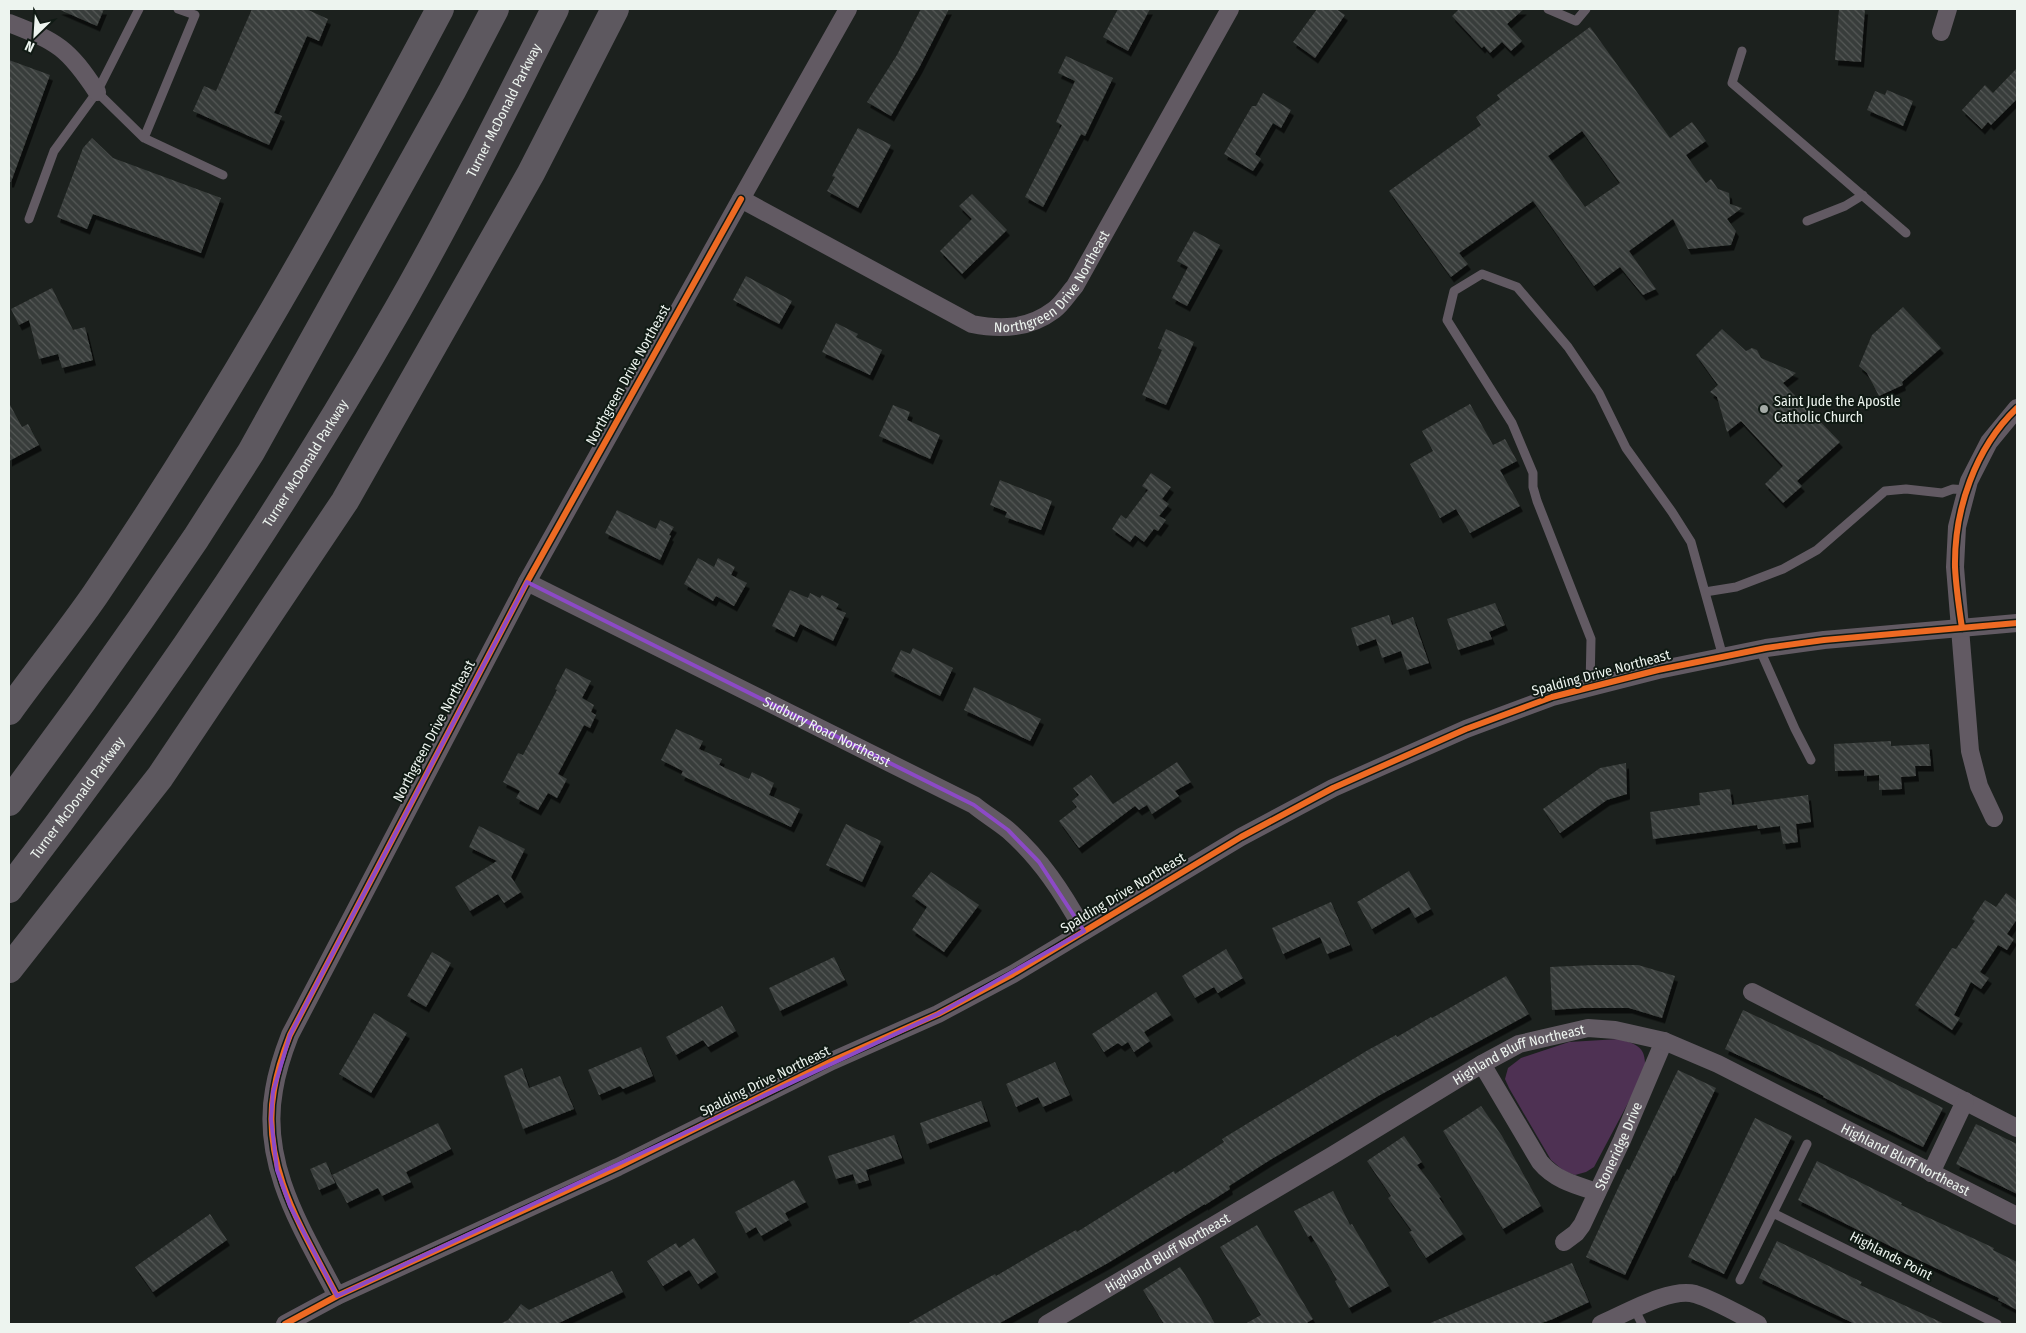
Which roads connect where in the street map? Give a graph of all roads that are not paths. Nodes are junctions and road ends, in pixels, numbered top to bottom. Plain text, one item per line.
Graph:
1 (139, 9) edge
2 (178, 9) edge
3 (440, 9) edge
4 (495, 9) edge
5 (555, 9) edge
6 (615, 9) edge
7 (848, 9) edge
8 (1230, 9) edge
9 (1548, 9) edge
10 (1586, 9) edge
11 (1948, 9) edge
12 (9, 23) edge
13 (1941, 32) dead end
14 (1742, 51) dead end
15 (97, 92) junction
16 (144, 138) junction
17 (223, 174) dead end
18 (1863, 195) junction
19 (741, 199) junction
20 (30, 218) dead end
21 (1807, 220) dead end
22 (1906, 233) dead end
23 (2017, 408) edge
24 (1967, 490) junction
25 (528, 582) junction
26 (1705, 592) junction
27 (2017, 623) edge
28 (1962, 628) junction
29 (1760, 650) junction
30 (1724, 657) junction
31 (1590, 687) junction
32 (9, 711) edge
33 (1811, 760) dead end
34 (9, 802) edge
35 (1994, 818) dead end
36 (9, 890) edge
37 (1084, 931) junction
38 (9, 969) edge
39 (1752, 992) dead end
40 (1664, 1041) junction
41 (1482, 1064) junction
42 (1965, 1101) junction
43 (2017, 1128) edge
44 (1807, 1144) dead end
45 (1931, 1173) junction
46 (1597, 1192) junction
47 (1773, 1213) junction
48 (2017, 1216) edge
49 (1564, 1242) dead end
50 (1740, 1280) dead end
51 (337, 1296) junction
52 (1638, 1317) edge
53 (285, 1324) edge
54 (1047, 1324) edge
55 (1601, 1324) edge
56 (1758, 1324) edge
57 (1997, 1324) edge

1 - 15 lane
2 - 16 lane
3 - 32 highway
4 - 34 highway
5 - 36 highway, Turner McDonald Parkway
6 - 38 highway
7 - 19 street, Northgreen Drive Northeast
8 - 19 street, Northgreen Drive Northeast
9 - 10 lane
11 - 13 street
12 - 15 street
14 - 18 lane
15 - 16 lane
15 - 20 lane
16 - 17 lane
18 - 21 lane
18 - 22 lane
19 - 25 street, Northgreen Drive Northeast
23 - 24 street
24 - 26 lane
24 - 28 street
25 - 37 street, Sudbury Road Northeast
25 - 51 street, Northgreen Drive Northeast
26 - 30 lane
26 - 31 lane
27 - 28 street, Spalding Drive Northeast
28 - 29 street, Spalding Drive Northeast
28 - 35 street
29 - 30 street, Spalding Drive Northeast
29 - 33 lane
30 - 31 street, Spalding Drive Northeast
31 - 37 street, Spalding Drive Northeast
37 - 51 street, Spalding Drive Northeast
39 - 42 street
40 - 41 street, Highland Bluff Northeast
40 - 45 street, Highland Bluff Northeast
40 - 46 street, Stoneridge Drive
41 - 46 street
41 - 54 street, Highland Bluff Northeast
42 - 43 street
42 - 45 street
44 - 47 lane
45 - 48 street, Highland Bluff Northeast
46 - 49 street, Stoneridge Drive
47 - 50 lane
47 - 57 lane, Highlands Point
51 - 53 street, Spalding Drive Northeast
52 - 55 street
52 - 56 street

